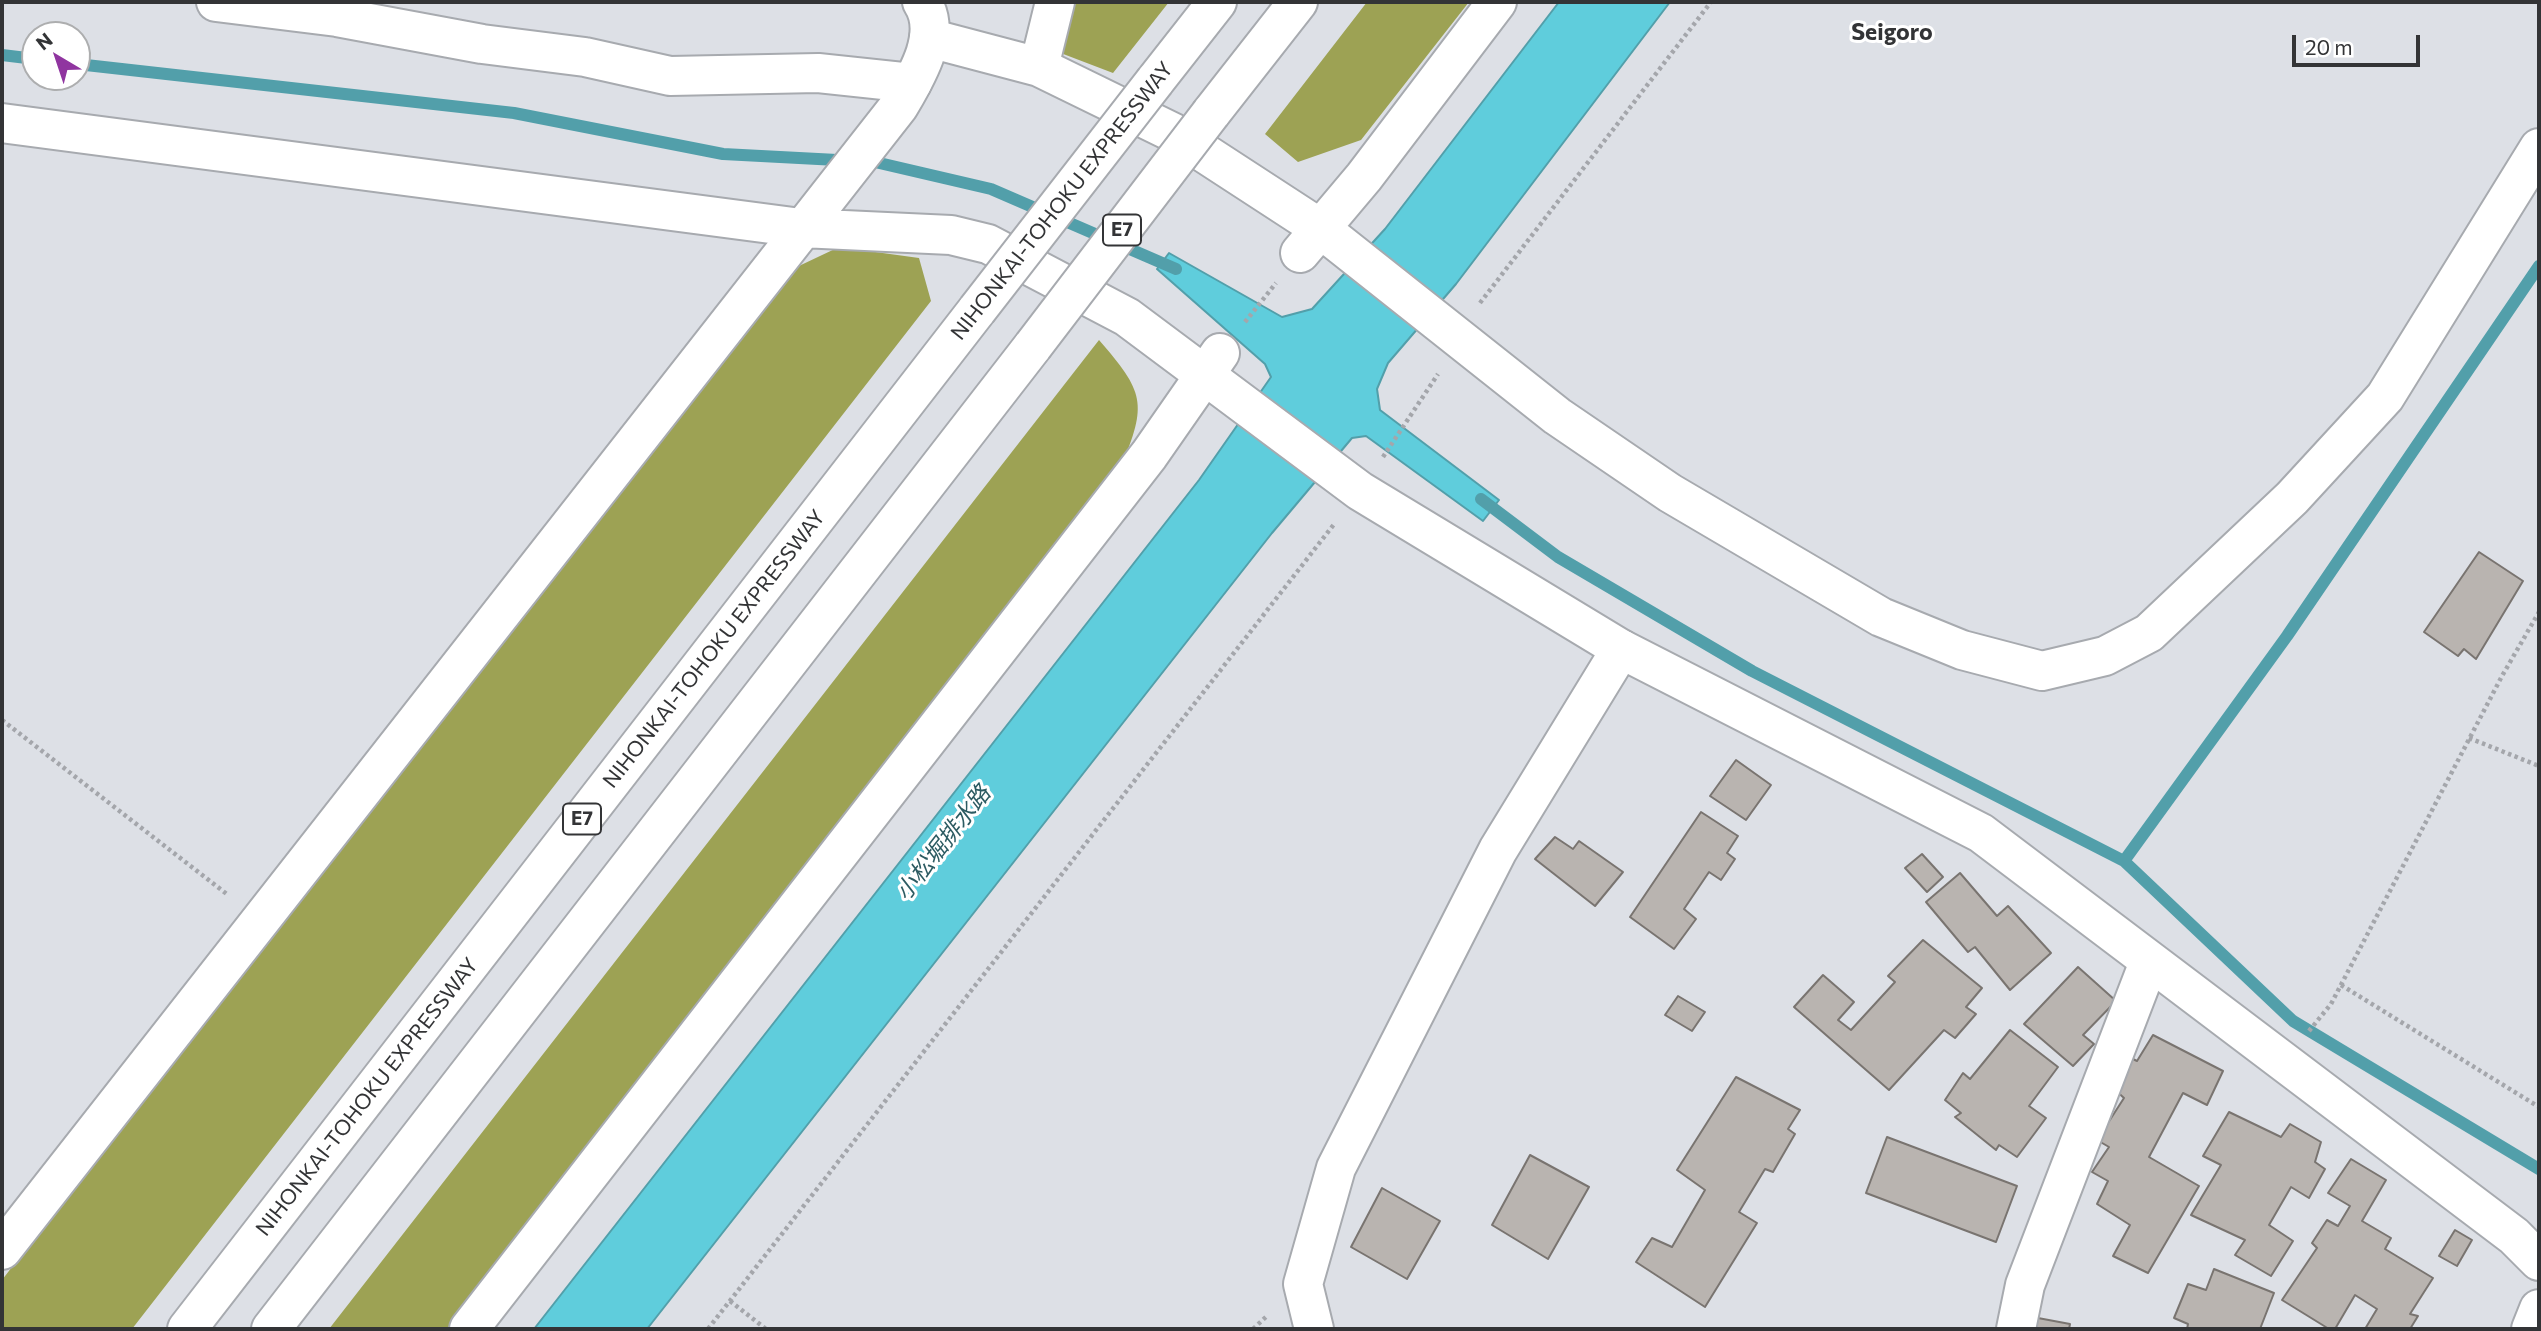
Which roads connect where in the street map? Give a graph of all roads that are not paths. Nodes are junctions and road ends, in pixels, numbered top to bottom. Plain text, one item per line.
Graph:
1 (216, 2) edge
2 (1055, 2) edge
3 (1217, 2) edge
4 (1298, 2) edge
5 (1497, 2) edge
6 (926, 20) edge
7 (1038, 67) junction
8 (906, 94) junction
9 (2, 123) edge
10 (2539, 148) edge
11 (801, 228) junction
12 (1321, 243) junction
13 (1219, 373) junction
14 (1621, 649) junction
15 (2149, 962) junction
16 (2, 1250) edge
17 (2539, 1261) edge
18 (2539, 1309) edge
19 (187, 1329) edge
20 (271, 1329) edge
21 (469, 1329) edge
22 (1314, 1329) edge
23 (2016, 1329) edge
24 (2531, 1329) edge

1 - 8 main road
2 - 7 main road
3 - 19 main road, NIHONKAI-TOHOKU EXPRESSWAY / E7, bridge
4 - 20 main road, E7, bridge
5 - 12 main road
6 - 7 main road
6 - 8 main road
7 - 12 main road
8 - 11 main road
9 - 11 main road
10 - 12 main road
11 - 13 main road
11 - 16 main road
13 - 14 main road
13 - 21 main road
14 - 15 main road
14 - 22 main road
15 - 17 main road
15 - 23 main road
18 - 24 main road

